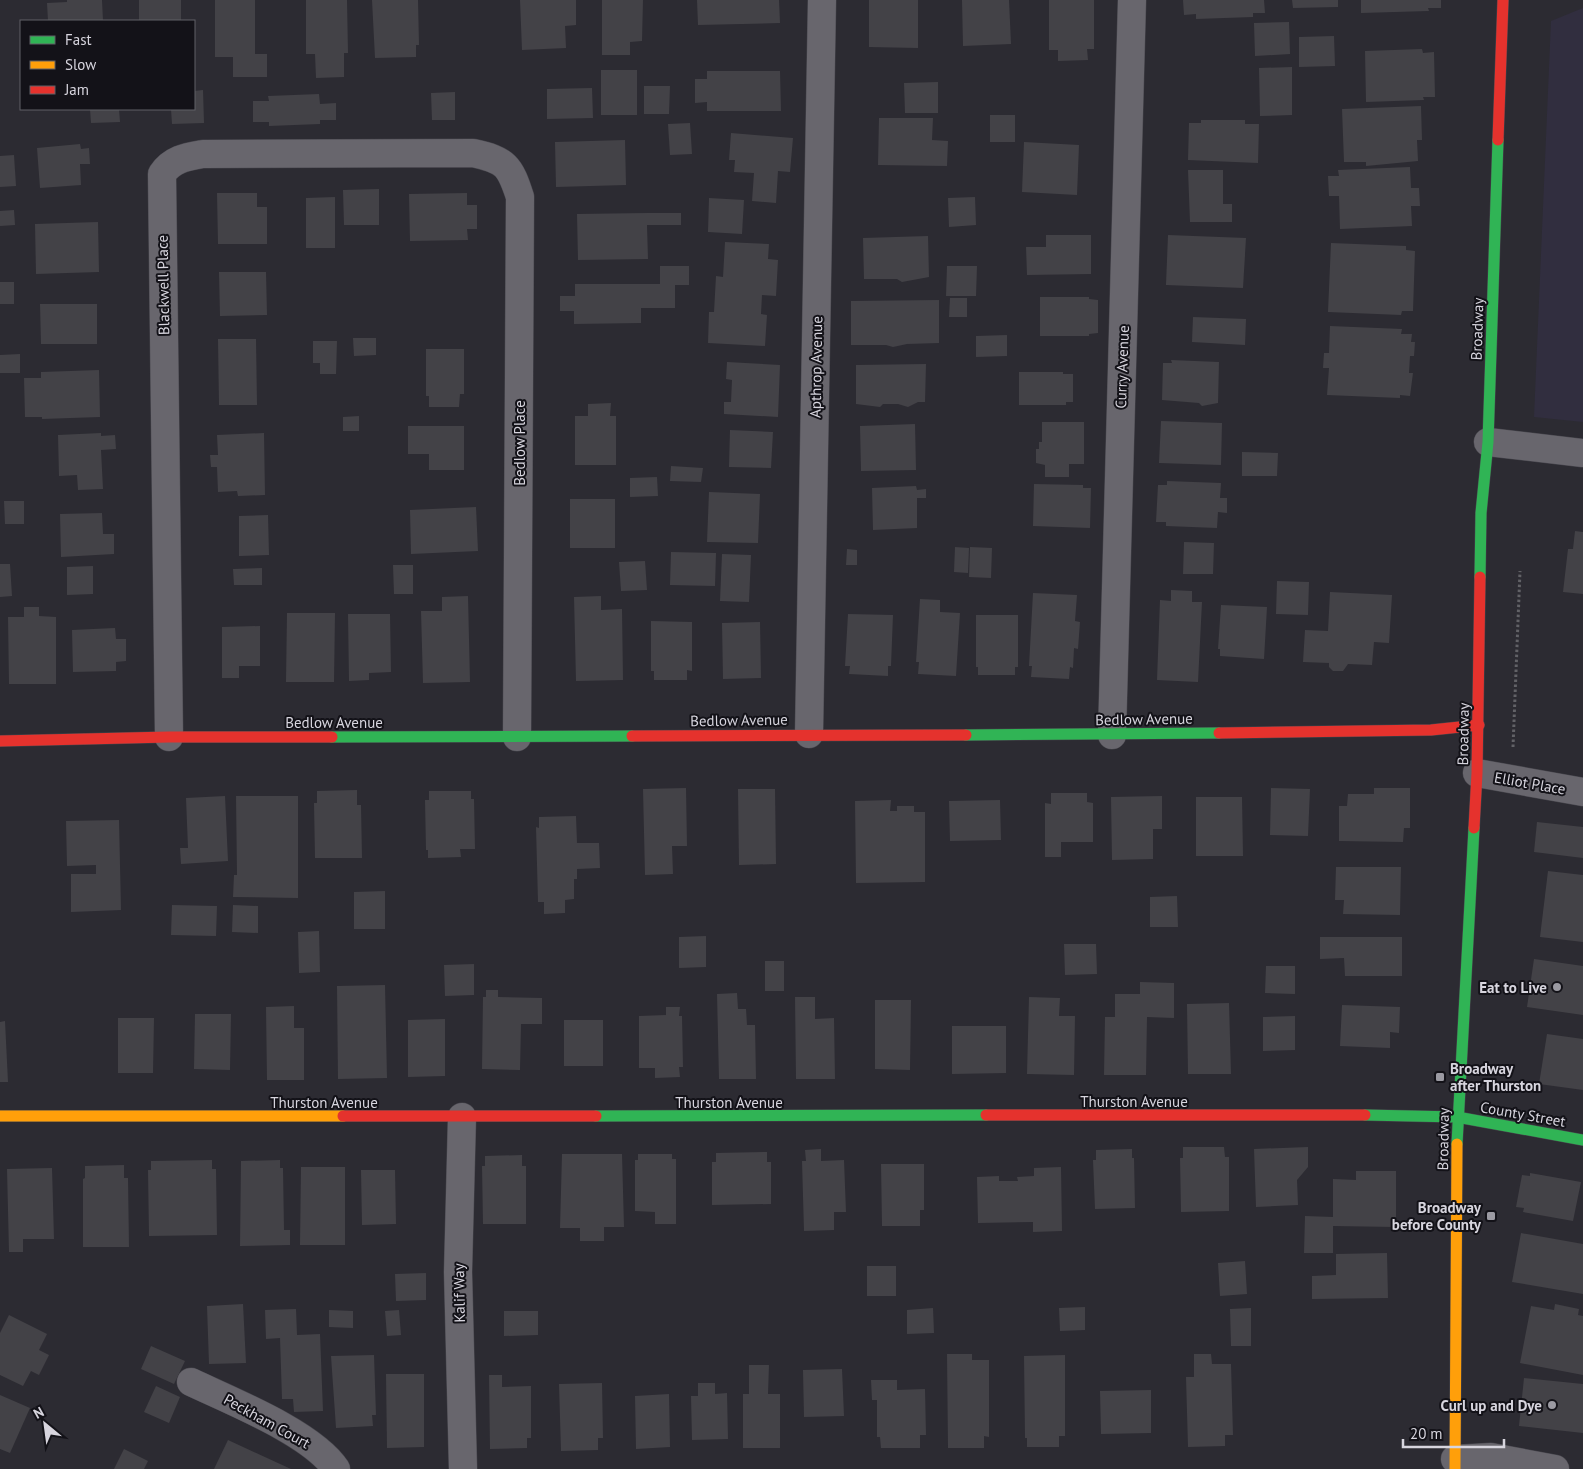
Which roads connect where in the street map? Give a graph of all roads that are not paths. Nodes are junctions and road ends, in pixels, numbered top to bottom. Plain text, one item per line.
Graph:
1 (822, 0) edge
2 (1132, 0) edge
3 (1503, 0) edge
4 (495, 158) joint
5 (1488, 442) junction
6 (1583, 452) edge
7 (1478, 725) junction
8 (810, 734) junction
9 (1112, 735) junction
10 (169, 737) junction
11 (517, 738) junction
12 (0, 741) edge
13 (1477, 774) junction
14 (1583, 792) edge
15 (0, 1116) edge
16 (462, 1118) junction
17 (1458, 1118) junction
18 (1583, 1140) edge
19 (191, 1382) dead end
20 (1455, 1464) edge
21 (336, 1469) edge
22 (463, 1469) edge
23 (1555, 1469) edge

1 - 8 street, Apthrop Avenue
2 - 9 street, Curry Avenue
3 - 5 street, Broadway
4 - 10 street, Blackwell Place
4 - 11 street, Bedlow Place
5 - 6 street
5 - 7 street, Broadway
7 - 9 street, Bedlow Avenue
7 - 13 street, Broadway
8 - 9 street, Bedlow Avenue
8 - 11 street, Bedlow Avenue
10 - 11 street, Bedlow Avenue
10 - 12 street, Bedlow Avenue
13 - 14 street, Elliot Place
13 - 17 street, Broadway
15 - 16 street, Thurston Avenue
16 - 17 street, Thurston Avenue
16 - 22 street, Kalif Way
17 - 18 street, County Street
17 - 20 street, Broadway
19 - 21 street, Peckham Court
20 - 23 street

